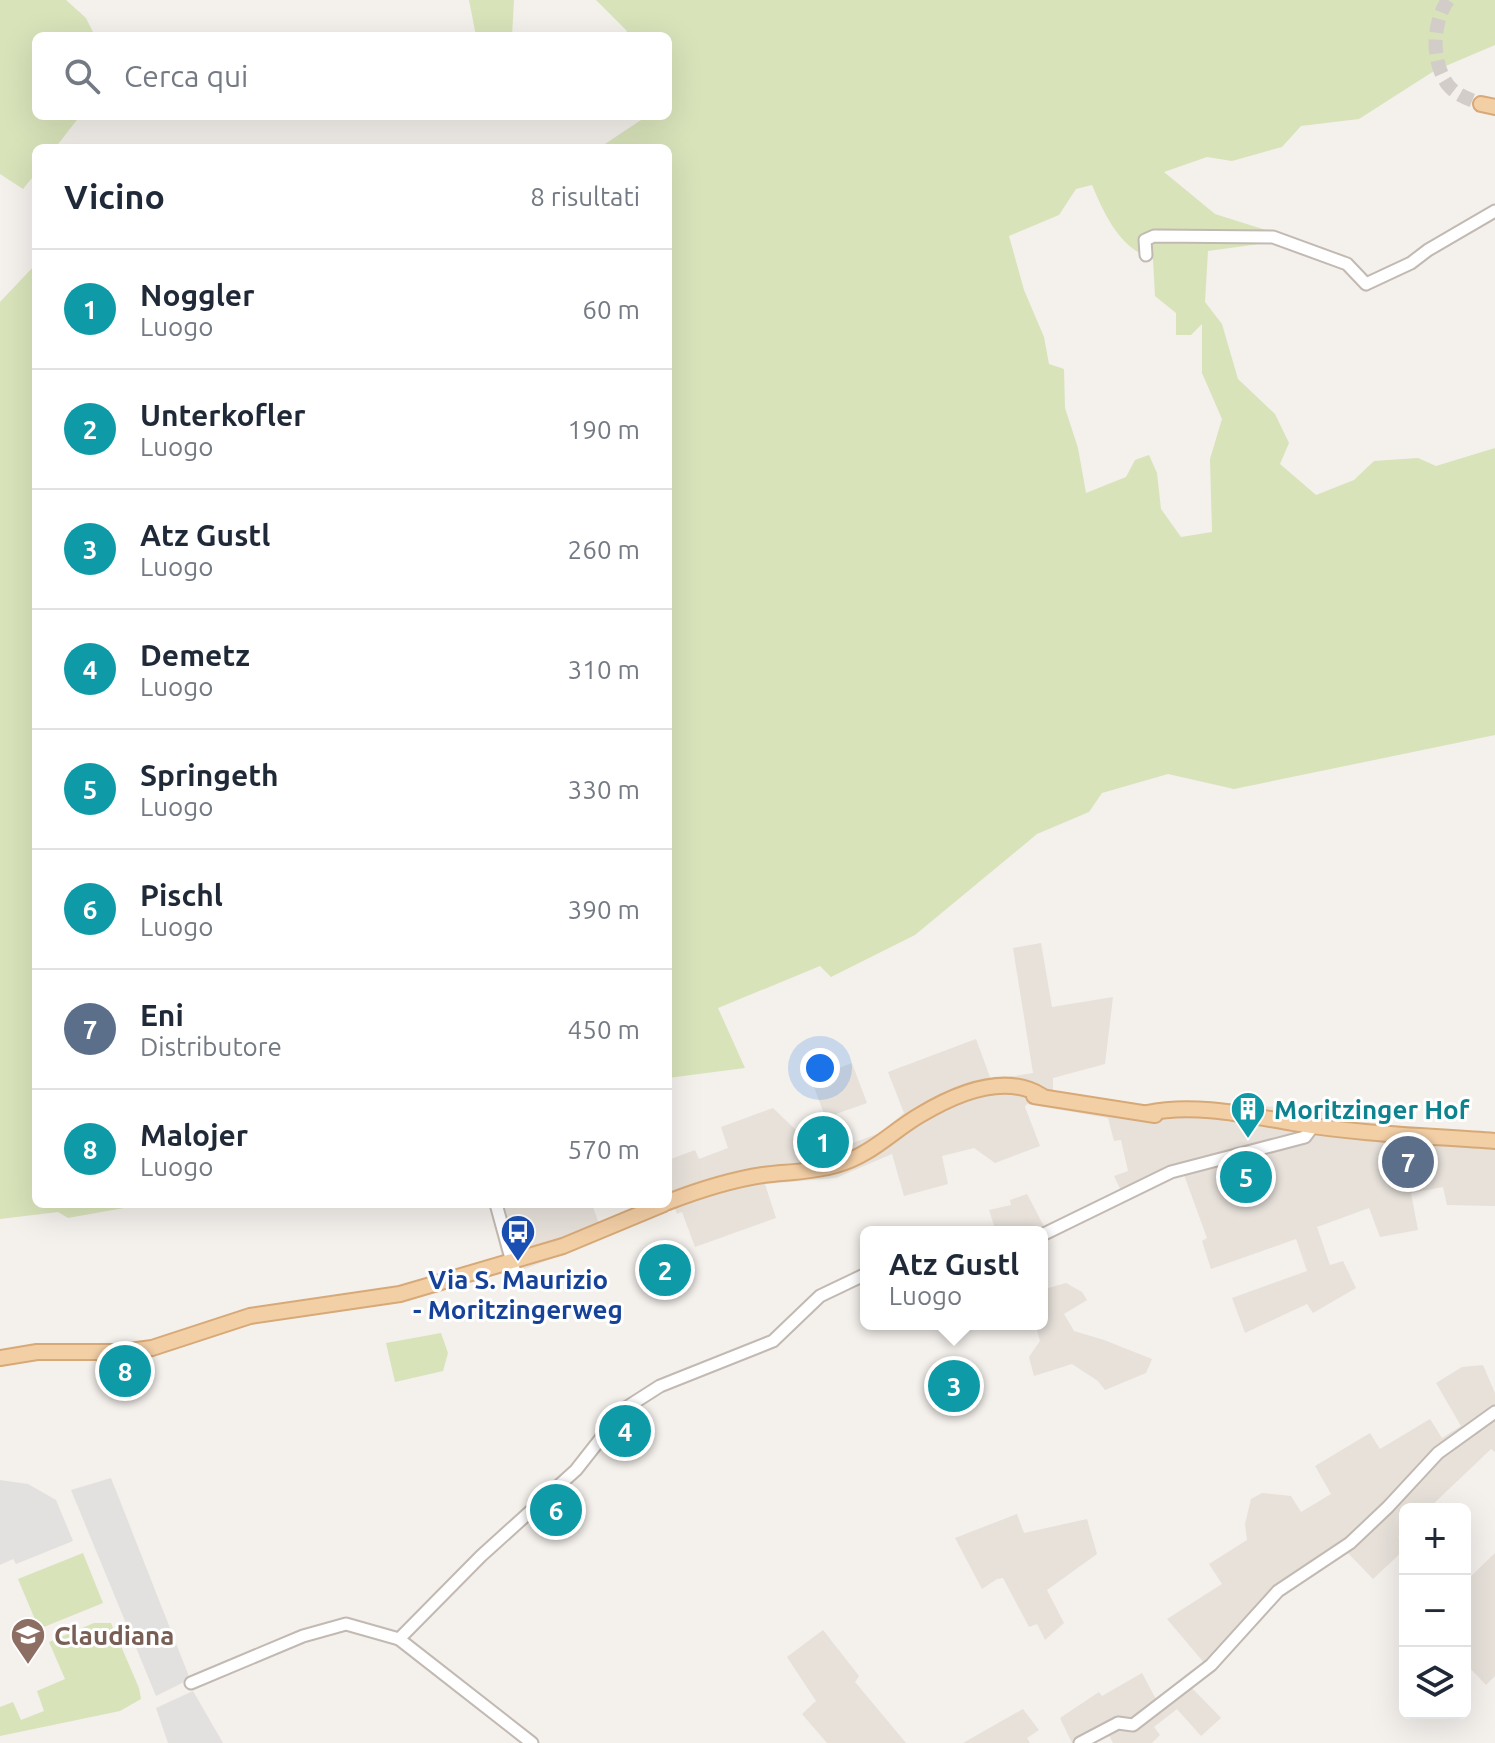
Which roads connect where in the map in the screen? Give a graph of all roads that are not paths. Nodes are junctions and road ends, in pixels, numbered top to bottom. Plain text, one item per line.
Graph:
1 (1495, 211) edge
2 (1146, 255) dead end
3 (1314, 1125) junction
4 (1495, 1141) edge
5 (672, 1201) edge
6 (497, 1208) edge
7 (654, 1208) edge
8 (1048, 1232) edge
9 (513, 1266) junction
10 (860, 1277) edge
11 (0, 1358) edge
12 (1495, 1412) edge
13 (399, 1639) junction
14 (191, 1683) dead end
15 (532, 1743) edge
16 (1080, 1743) edge

1 - 2 street
3 - 4 main road
3 - 5 main road
3 - 8 street
6 - 9 street
7 - 9 main road
9 - 11 main road
10 - 13 street
12 - 16 street
13 - 14 street
13 - 15 street

